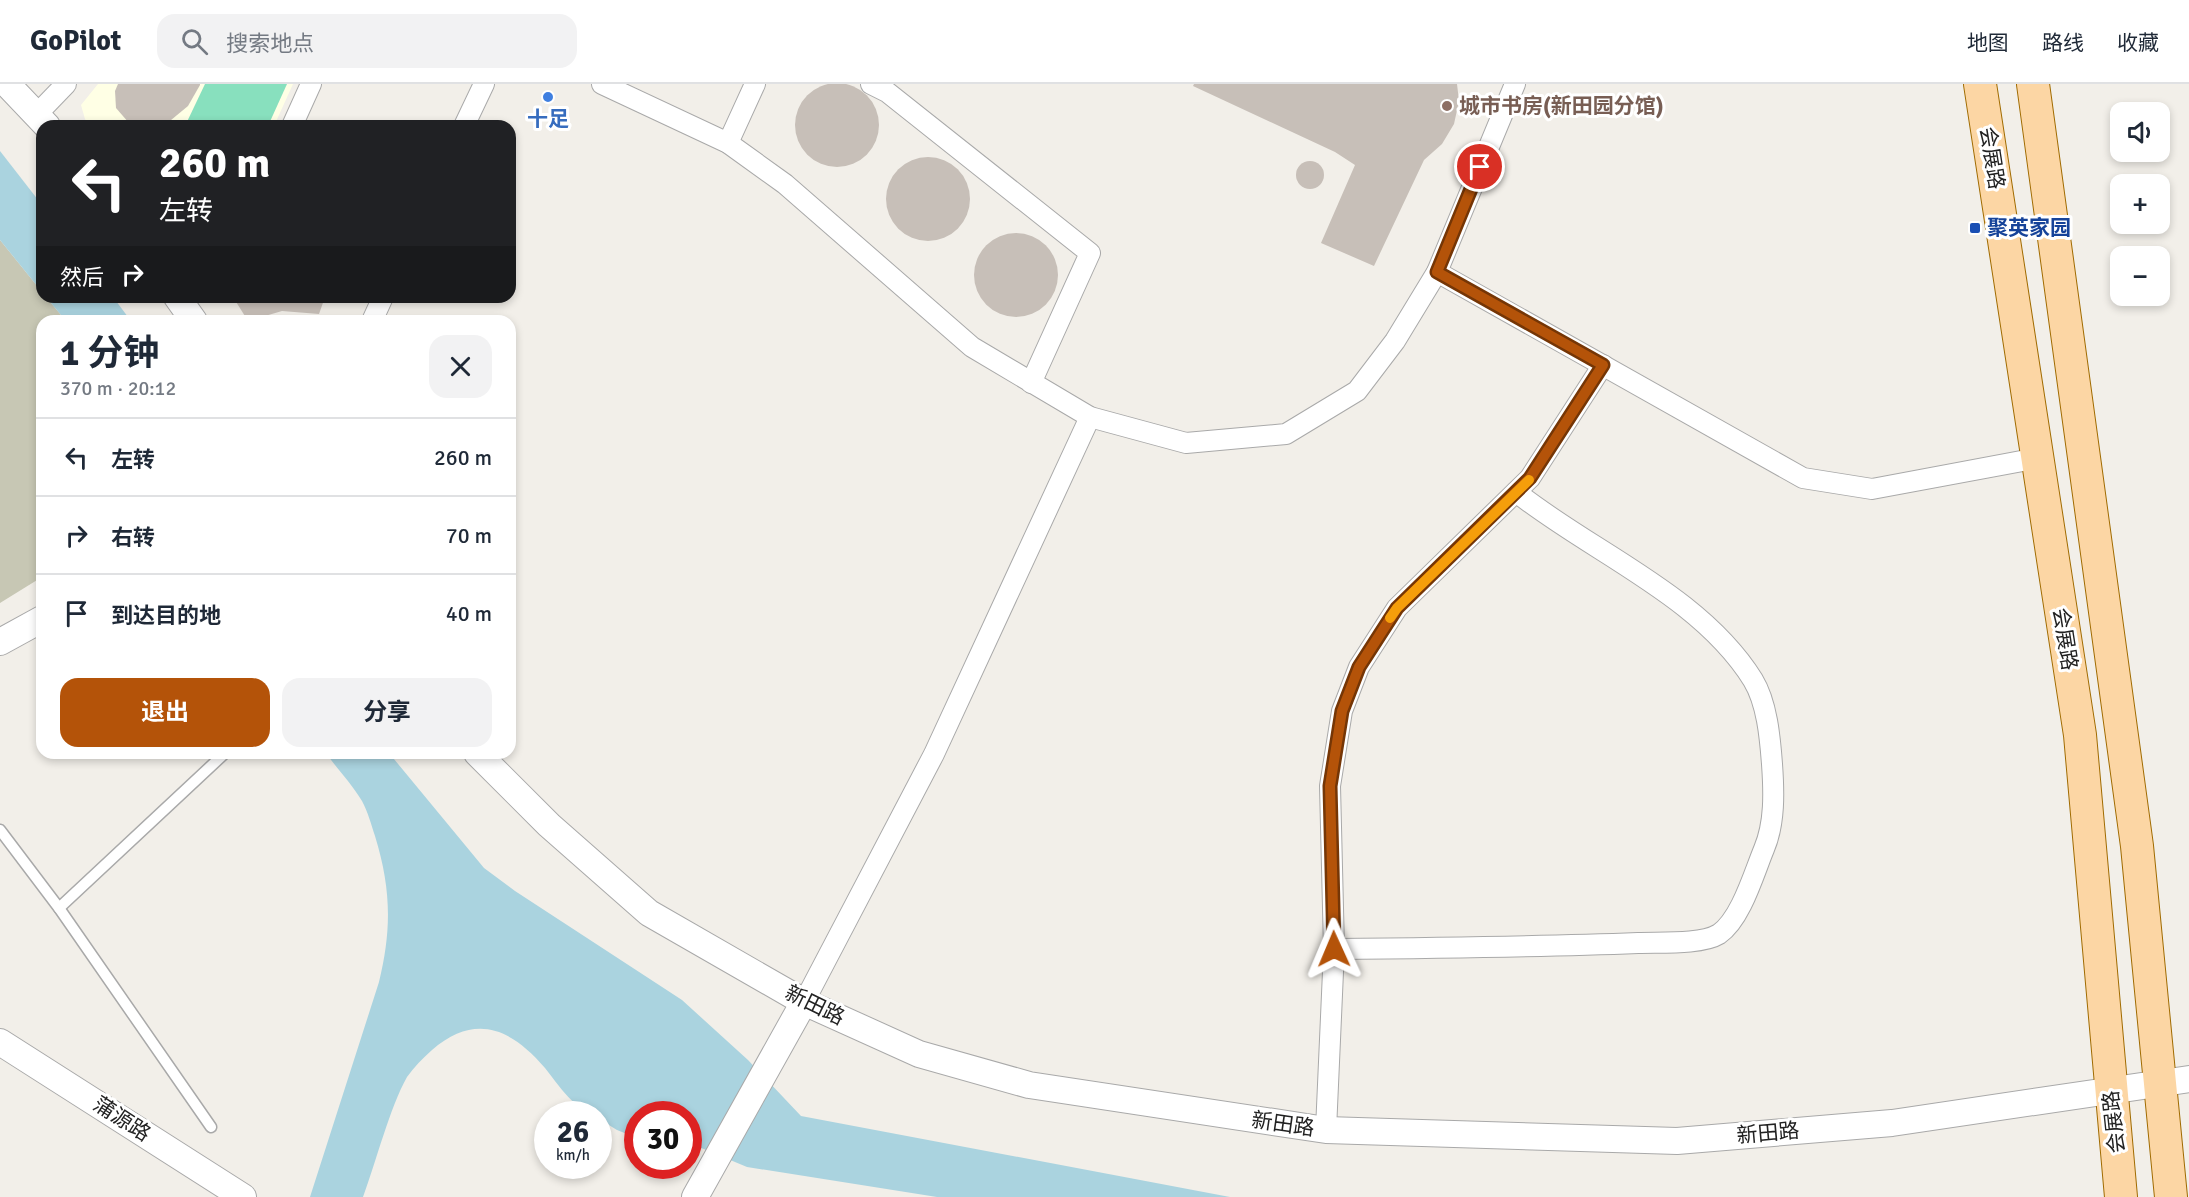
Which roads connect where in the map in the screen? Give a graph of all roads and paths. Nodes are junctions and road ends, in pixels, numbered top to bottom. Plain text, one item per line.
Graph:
1 (7, 84) edge
2 (66, 84) edge
3 (311, 84) edge
4 (484, 84) edge
5 (602, 84) edge
6 (756, 84) edge
7 (871, 84) edge
8 (1515, 84) edge
9 (1980, 84) edge
10 (2033, 84) edge
11 (42, 120) edge
12 (295, 120) edge
13 (467, 120) edge
14 (728, 143) junction
15 (1437, 272) junction
16 (1603, 365) junction
17 (1031, 383) junction
18 (1090, 417) junction
19 (2038, 458) junction
20 (1516, 492) junction
21 (36, 622) edge
22 (0, 642) edge
23 (219, 759) edge
24 (483, 759) edge
25 (0, 830) edge
26 (59, 908) junction
27 (1334, 949) junction
28 (804, 1002) junction
29 (0, 1042) edge
30 (2175, 1082) edge
31 (2110, 1091) junction
32 (211, 1127) dead end
33 (1326, 1130) junction
34 (243, 1197) edge
35 (695, 1197) edge
36 (2121, 1197) edge
37 (2171, 1197) edge

1 - 11 street
2 - 11 street
3 - 12 street
4 - 13 street
5 - 14 street
6 - 14 street
7 - 17 street
8 - 15 street
9 - 19 main road, 会展路
10 - 30 main road, 会展路
14 - 17 street
15 - 16 street
15 - 18 street
16 - 19 street
16 - 20 street
17 - 18 street
18 - 28 street
19 - 31 main road, 会展路
20 - 27 street
20 - 27 street
21 - 22 street
23 - 26 lane
24 - 28 street, 新田路
25 - 26 lane
26 - 32 lane
27 - 33 street
28 - 33 street, 新田路
28 - 35 street
29 - 34 street, 蒲源路
30 - 31 street, 新田路
30 - 37 main road, 会展路
31 - 33 street, 新田路
31 - 36 main road, 会展路

